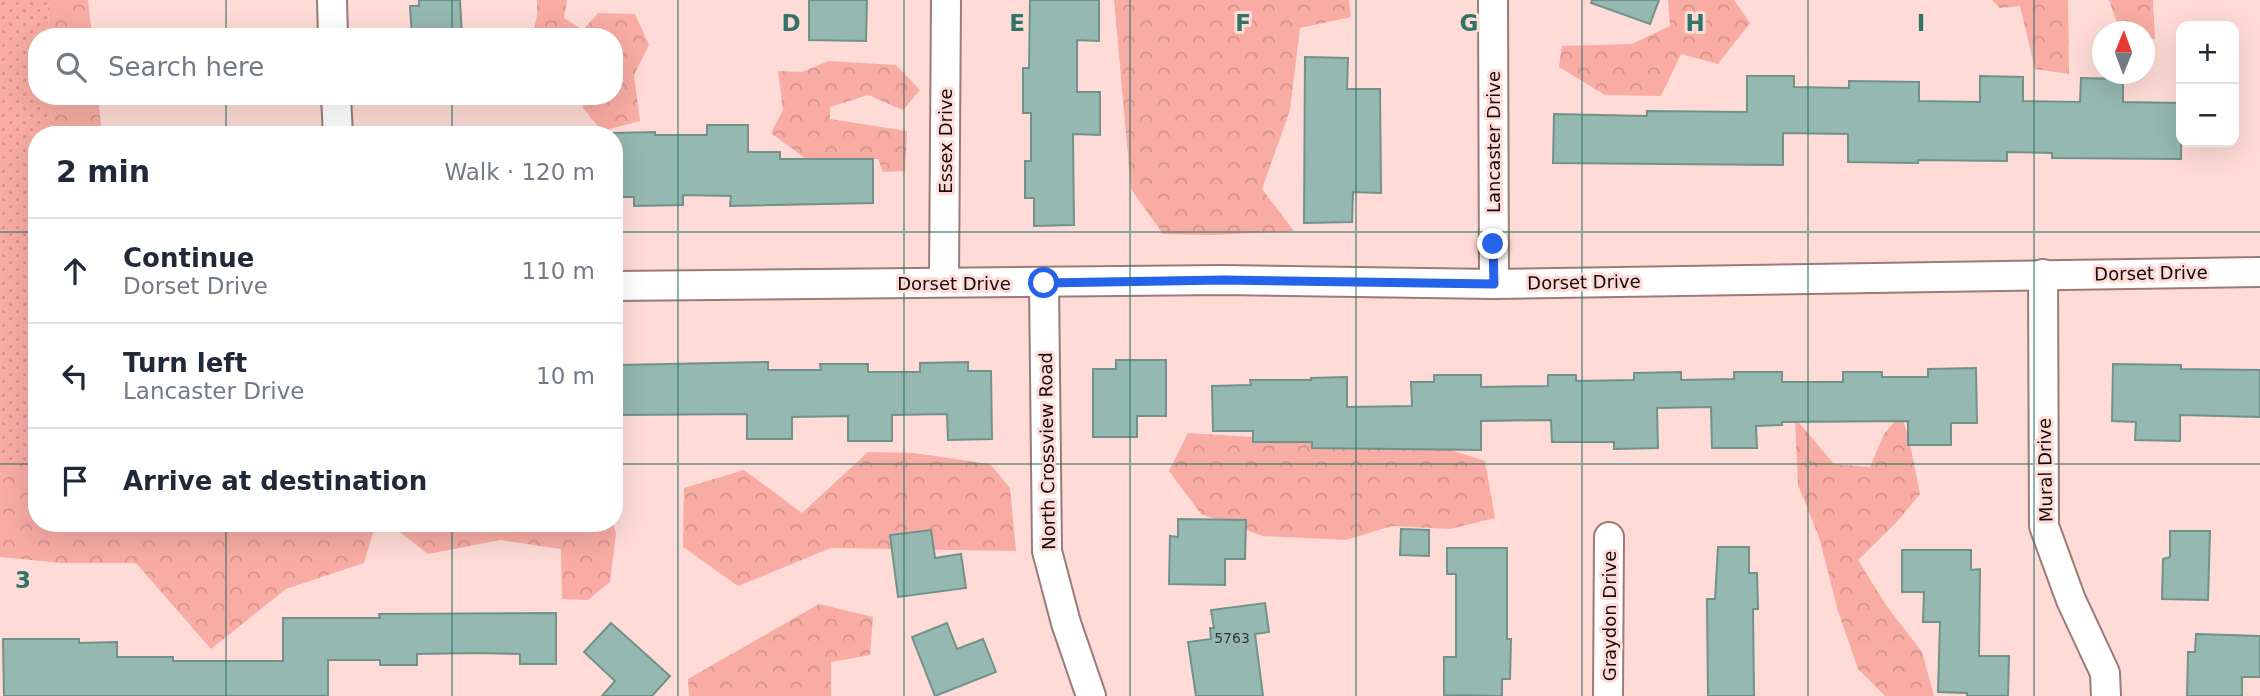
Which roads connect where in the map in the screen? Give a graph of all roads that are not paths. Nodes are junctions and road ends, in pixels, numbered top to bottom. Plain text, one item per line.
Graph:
1 (331, 0) edge
2 (946, 0) edge
3 (1493, 0) edge
4 (333, 28) edge
5 (337, 105) edge
6 (338, 126) edge
7 (2260, 272) edge
8 (2043, 274) junction
9 (944, 282) junction
10 (1044, 283) junction
11 (1494, 284) junction
12 (623, 286) edge
13 (1609, 537) dead end
14 (1091, 696) edge
15 (1608, 696) edge
16 (2105, 696) edge

1 - 4 street
2 - 9 street, Essex Drive
3 - 11 street, Lancaster Drive
5 - 6 street
7 - 8 street, Dorset Drive
8 - 11 street, Dorset Drive
8 - 16 street, Mural Drive
9 - 10 street, Dorset Drive
9 - 12 street, Dorset Drive
10 - 11 street, Dorset Drive
10 - 14 street, North Crossview Road
13 - 15 street, Graydon Drive

